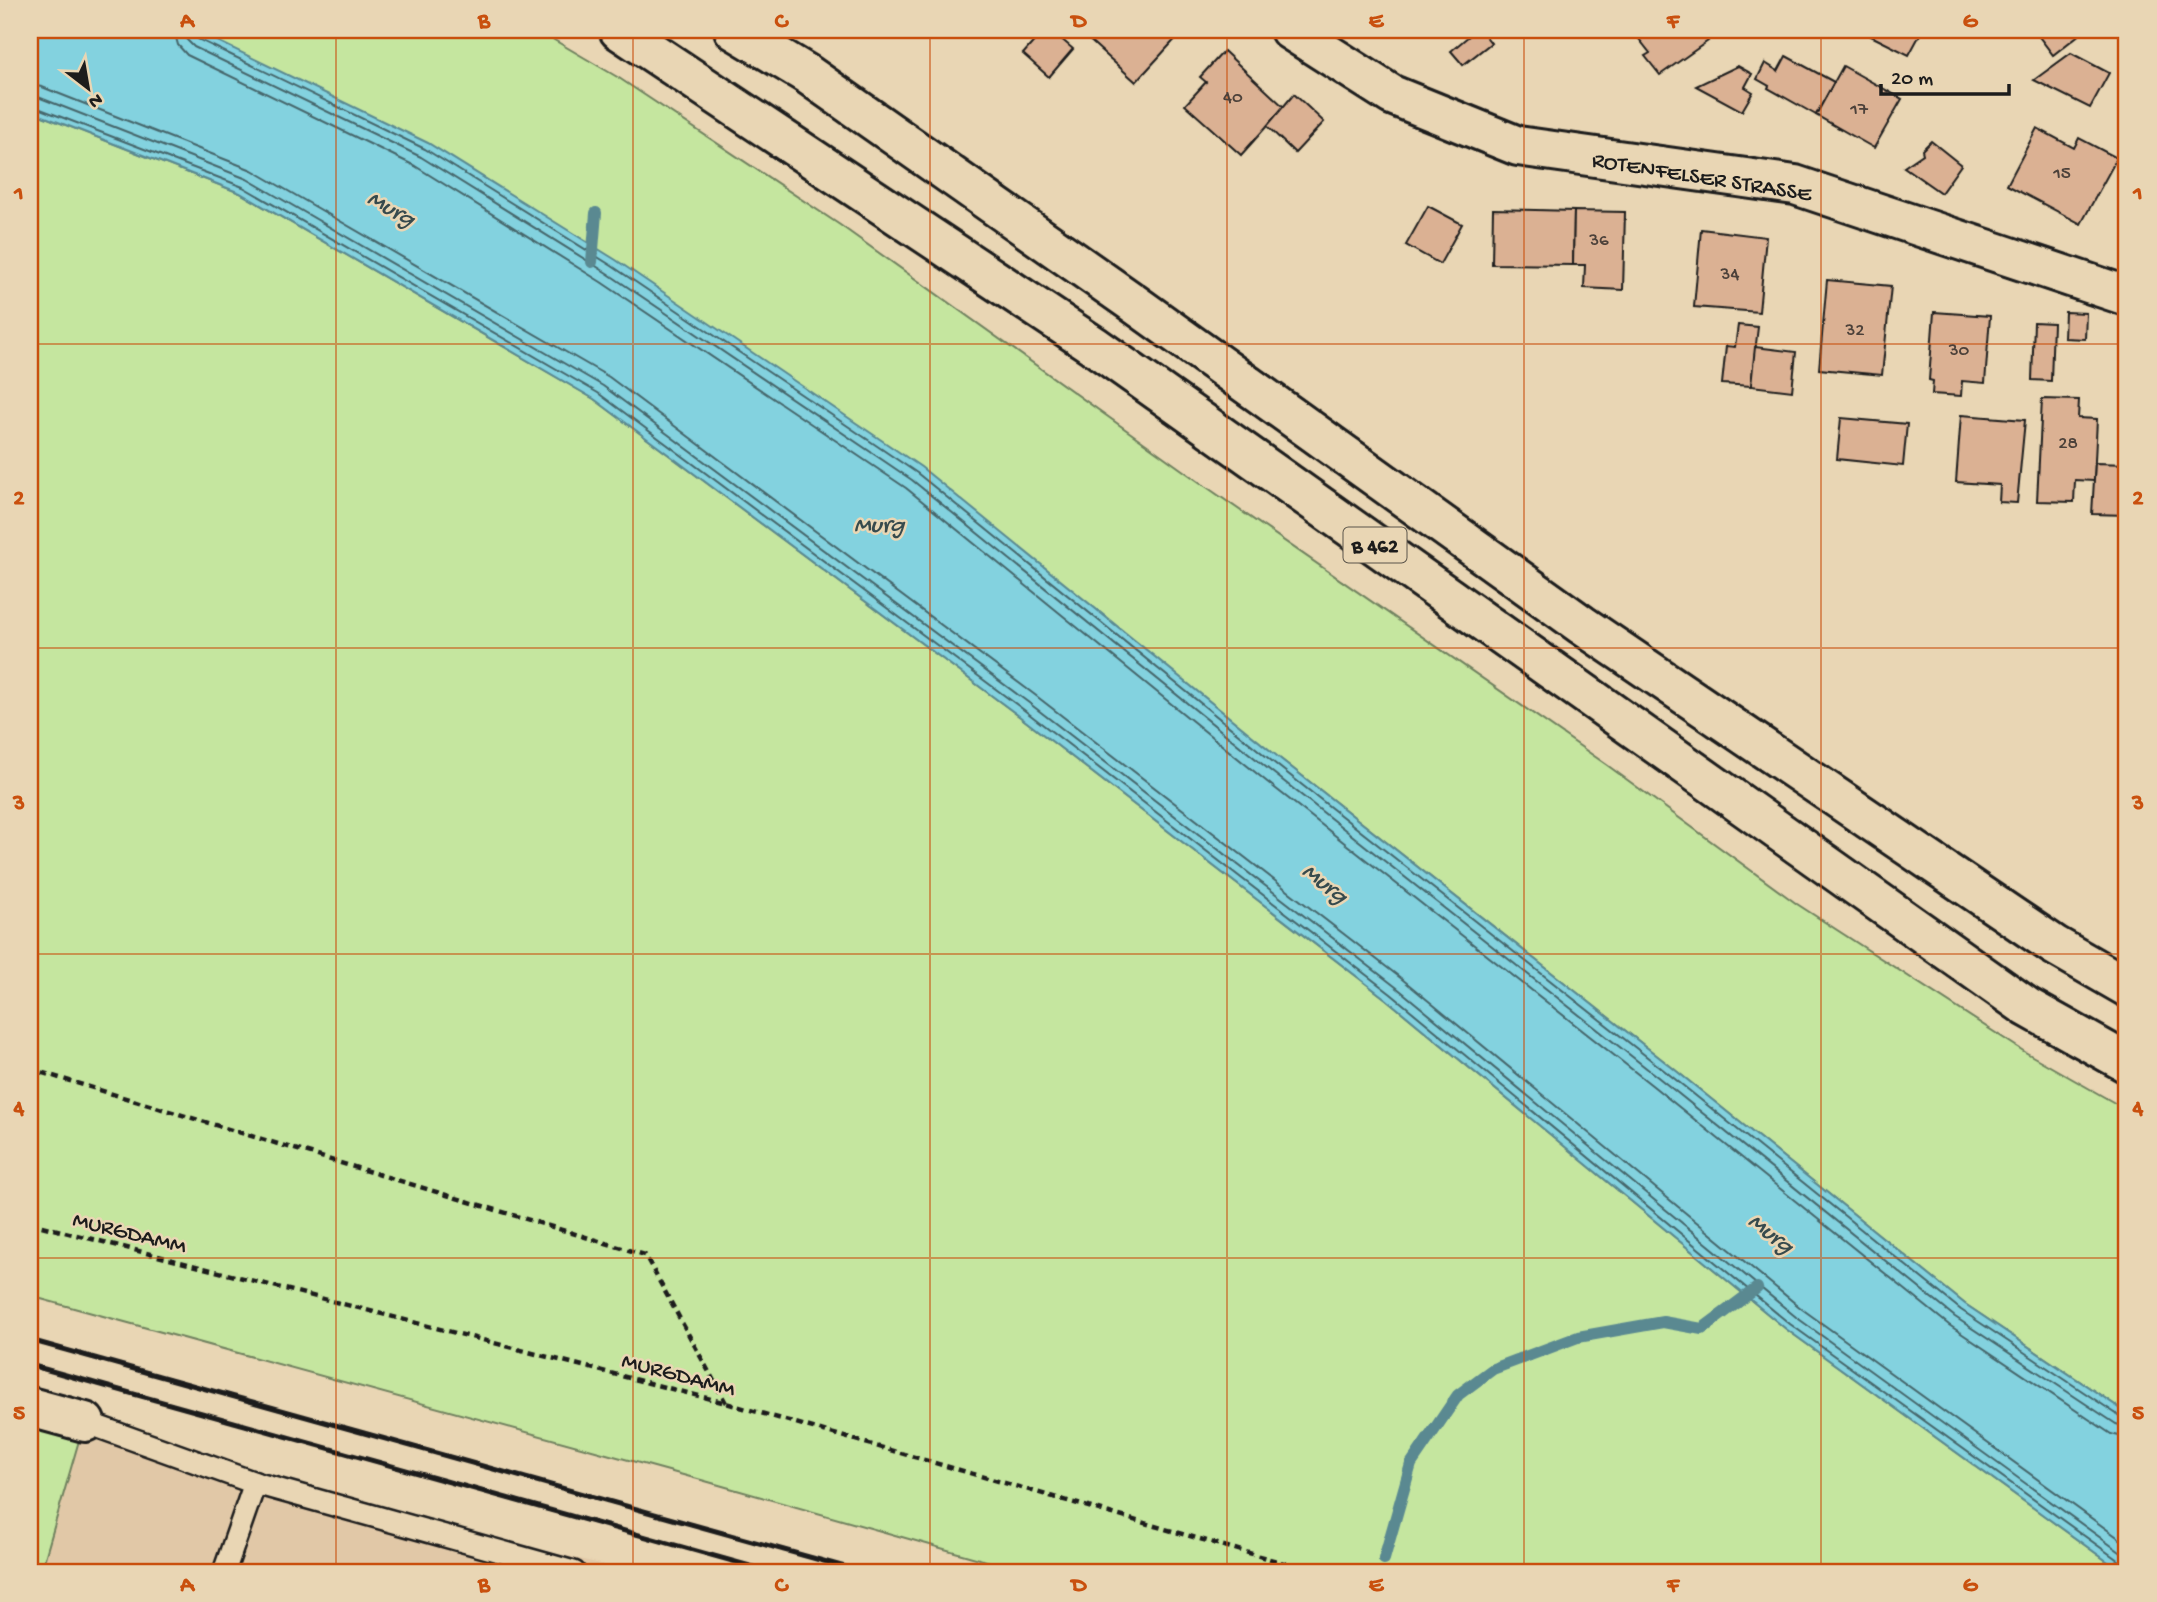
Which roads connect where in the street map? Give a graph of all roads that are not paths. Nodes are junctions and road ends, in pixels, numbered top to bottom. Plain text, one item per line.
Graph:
1 (619, 30) edge
2 (734, 30) edge
3 (1290, 30) edge
4 (2127, 296) edge
5 (2127, 987) edge
6 (2127, 1063) edge
7 (30, 1407) edge
8 (85, 1422) joint
9 (255, 1483) junction
10 (224, 1572) edge
11 (574, 1572) edge

1 - 6 main road, B 462
2 - 5 main road, B 462
3 - 4 main road, ROTENFELSER STRASSE
7 - 8 main road
8 - 9 lane
9 - 10 lane
9 - 11 lane

